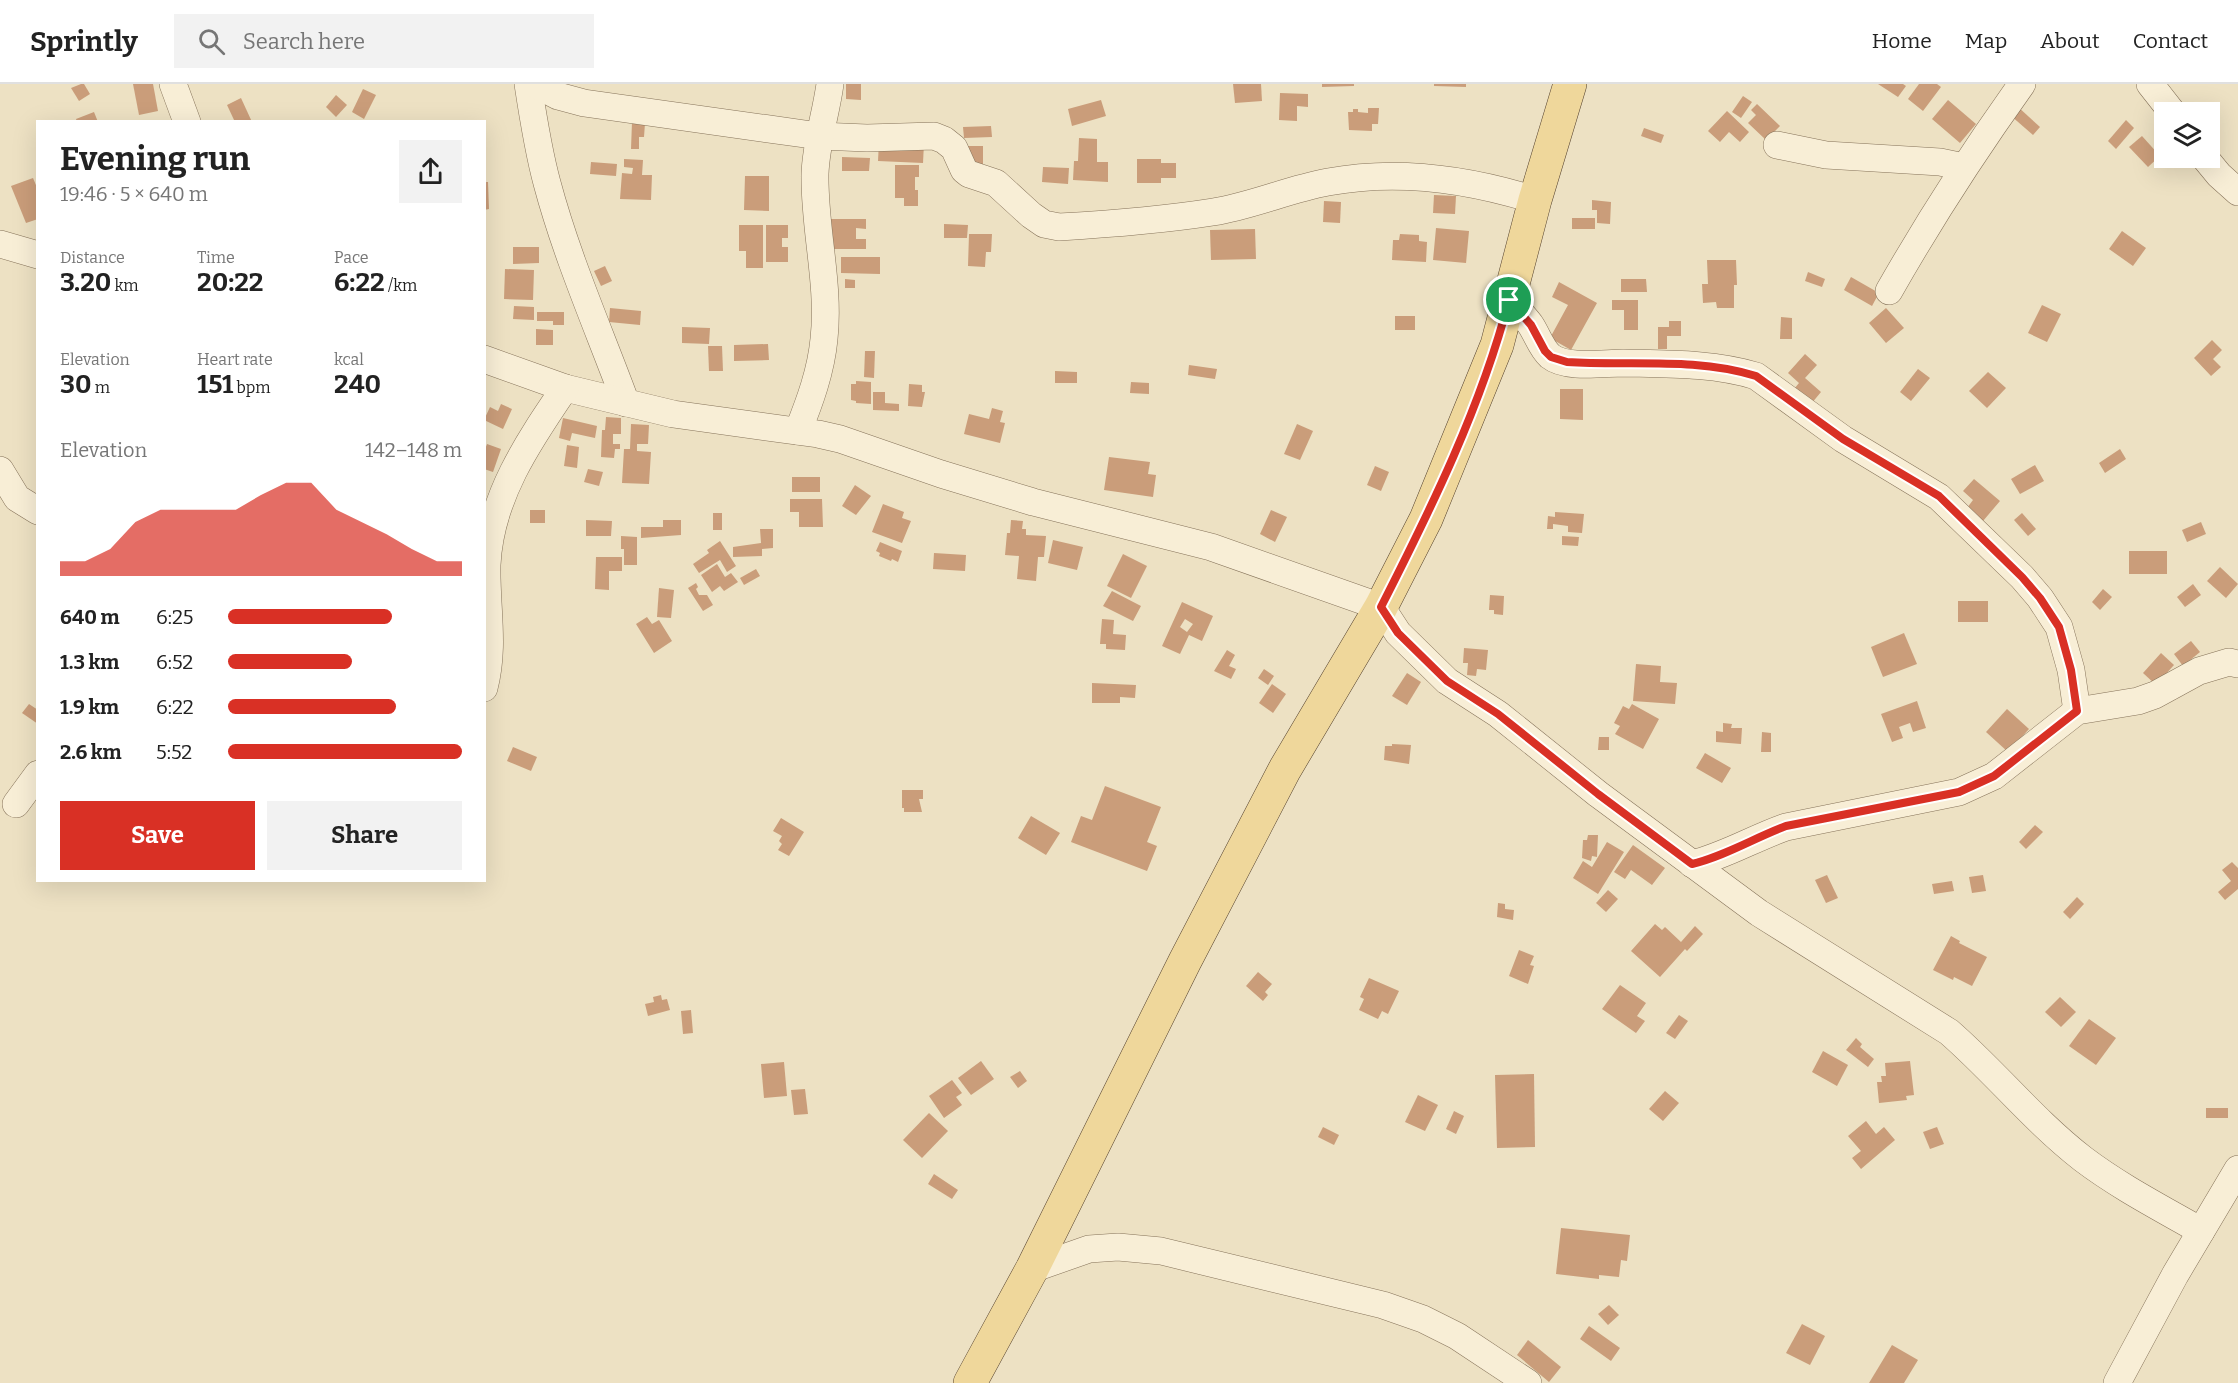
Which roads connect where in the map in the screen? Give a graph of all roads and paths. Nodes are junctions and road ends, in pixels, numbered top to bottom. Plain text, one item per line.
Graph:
1 (173, 84) edge
2 (528, 84) edge
3 (535, 84) edge
4 (830, 84) edge
5 (1570, 84) edge
6 (2022, 84) edge
7 (2150, 84) edge
8 (2164, 102) edge
9 (186, 120) edge
10 (819, 136) junction
11 (1776, 145) dead end
12 (1964, 167) junction
13 (2213, 168) edge
14 (2238, 192) edge
15 (1535, 201) junction
16 (0, 243) edge
17 (36, 254) edge
18 (1889, 291) dead end
19 (1509, 300) junction
20 (486, 360) edge
21 (565, 388) junction
22 (626, 403) junction
23 (798, 431) junction
24 (0, 470) edge
25 (36, 511) edge
26 (486, 567) edge
27 (1381, 607) junction
28 (2238, 664) edge
29 (486, 682) edge
30 (2077, 711) junction
31 (36, 777) edge
32 (16, 804) dead end
33 (1692, 864) junction
34 (2238, 1169) edge
35 (2200, 1232) junction
36 (1032, 1269) junction
37 (970, 1383) edge
38 (1528, 1383) edge
39 (2116, 1383) edge

1 - 9 street
2 - 22 street
3 - 10 street
4 - 10 street
5 - 15 main road
6 - 12 street
7 - 8 street
10 - 15 street
10 - 23 street
11 - 12 street
12 - 18 street
13 - 14 street
15 - 19 main road
16 - 17 street
19 - 27 main road
19 - 30 street
20 - 21 street
21 - 22 street
21 - 26 street
22 - 23 street
23 - 27 street
24 - 25 street
26 - 29 street
27 - 33 street
27 - 36 main road
28 - 30 street
30 - 33 street
31 - 32 street
33 - 35 street
34 - 35 street
35 - 39 street
36 - 37 main road
36 - 38 street

